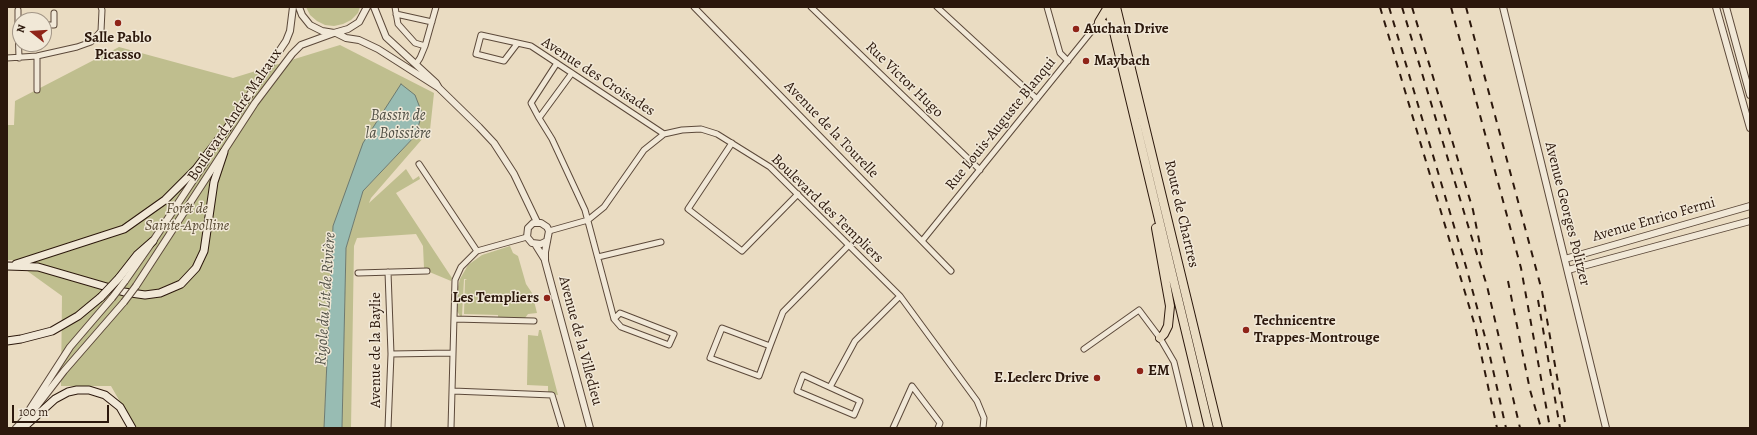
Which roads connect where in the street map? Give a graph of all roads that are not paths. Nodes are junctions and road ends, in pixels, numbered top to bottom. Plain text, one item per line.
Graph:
1 (101, 7) edge
2 (293, 7) edge
3 (299, 7) edge
4 (367, 7) edge
5 (374, 7) edge
6 (395, 7) edge
7 (436, 7) edge
8 (694, 7) edge
9 (811, 7) edge
10 (937, 7) edge
11 (1047, 7) edge
12 (1108, 7) edge
13 (1116, 7) edge
14 (1503, 7) edge
15 (1716, 7) edge
16 (1726, 7) edge
17 (54, 13) dead end
18 (396, 14) junction
19 (432, 22) junction
20 (1099, 22) junction
21 (52, 25) edge
22 (1112, 27) junction
23 (335, 33) junction
24 (517, 44) junction
25 (425, 46) junction
26 (19, 52) edge
27 (37, 56) junction
28 (7, 58) edge
29 (19, 58) junction
30 (1068, 61) junction
31 (557, 63) junction
32 (416, 64) junction
33 (572, 73) junction
34 (439, 88) junction
35 (37, 90) dead end
36 (1750, 95) edge
37 (1037, 99) junction
38 (539, 118) junction
39 (229, 126) junction
40 (1750, 128) edge
41 (664, 134) junction
42 (732, 143) junction
43 (224, 152) junction
44 (419, 164) dead end
45 (980, 170) junction
46 (798, 194) junction
47 (528, 204) junction
48 (1750, 206) edge
49 (1158, 214) junction
50 (588, 220) junction
51 (1750, 221) edge
52 (537, 222) junction
53 (530, 225) junction
54 (548, 231) junction
55 (527, 236) junction
56 (546, 240) junction
57 (153, 241) joint
58 (922, 241) junction
59 (661, 242) dead end
60 (535, 244) junction
61 (849, 245) junction
62 (477, 250) junction
63 (598, 258) junction
64 (1565, 259) junction
65 (545, 261) junction
66 (8, 266) edge
67 (1568, 270) junction
68 (427, 271) dead end
69 (951, 271) dead end
70 (358, 272) dead end
71 (388, 272) junction
72 (122, 279) junction
73 (900, 296) junction
74 (454, 319) junction
75 (614, 319) junction
76 (534, 321) dead end
77 (1160, 338) junction
78 (7, 341) edge
79 (770, 346) junction
80 (1084, 349) dead end
81 (452, 353) junction
82 (391, 354) junction
83 (830, 387) junction
84 (452, 391) junction
85 (26, 421) junction
86 (16, 428) edge
87 (23, 428) edge
88 (132, 428) edge
89 (388, 428) edge
90 (451, 428) edge
91 (562, 428) edge
92 (590, 428) edge
93 (893, 428) edge
94 (938, 428) edge
95 (983, 428) edge
96 (1190, 428) edge
97 (1209, 428) edge
98 (1218, 428) edge
99 (1606, 428) edge

1 - 27 street
2 - 39 street, Boulevard André Malraux
3 - 23 street
4 - 23 street, Boulevard André Malraux
5 - 32 street
6 - 18 street
7 - 19 street
8 - 58 street, Avenue de la Tourelle
9 - 45 street, Rue Victor Hugo
10 - 37 street
11 - 30 street
12 - 20 main road
12 - 22 main road, Route de Chartres
13 - 98 main road, Route de Chartres
14 - 64 street, Avenue Georges Politzer
15 - 40 street
16 - 36 street
17 - 21 street
18 - 19 street
18 - 25 street
19 - 25 street
20 - 22 main road
20 - 30 street, Rue Louis-Auguste Blanqui
22 - 49 main road, Route de Chartres
23 - 34 street
23 - 43 street, Boulevard André Malraux
24 - 24 street, Avenue des Croisades
24 - 31 street, Avenue des Croisades
25 - 32 street
26 - 29 street
27 - 29 street
27 - 35 street
28 - 29 street
30 - 37 street, Rue Louis-Auguste Blanqui
31 - 33 street, Avenue des Croisades
31 - 38 street
32 - 34 street
33 - 38 street
33 - 41 street, Avenue des Croisades
34 - 47 street
37 - 45 street, Rue Louis-Auguste Blanqui
38 - 50 street
39 - 57 street, Boulevard André Malraux
39 - 66 main road
41 - 42 street, Boulevard des Templiers
41 - 50 street, Boulevard des Templiers
42 - 46 street, Boulevard des Templiers
42 - 46 street
43 - 66 main road
43 - 85 street, Boulevard André Malraux, bridge
44 - 62 street
45 - 58 street, Rue Louis-Auguste Blanqui
46 - 61 street, Boulevard des Templiers
47 - 52 street
47 - 53 street
48 - 64 street, Avenue Enrico Fermi
49 - 77 main road
49 - 97 main road, Route de Chartres
50 - 54 street, Boulevard des Templiers
50 - 63 street
51 - 67 street, Avenue Enrico Fermi
52 - 53 street
52 - 54 street
53 - 55 street
54 - 56 street
55 - 60 street
55 - 62 street
56 - 60 street
56 - 65 street, Avenue de la Villedieu
57 - 72 main road
58 - 69 street, Avenue de la Tourelle
59 - 63 street
60 - 65 street, Avenue de la Villedieu
61 - 73 street, Boulevard des Templiers
61 - 79 street
62 - 74 street
63 - 75 street
64 - 67 street, Avenue Georges Politzer
65 - 92 street, Avenue de la Villedieu
67 - 99 street, Avenue Georges Politzer
68 - 71 street
70 - 71 street
71 - 82 street, Avenue de la Baylie
72 - 78 main road, bridge
72 - 85 street, Boulevard André Malraux, bridge
73 - 83 street
73 - 95 street, Boulevard des Templiers
74 - 76 street
74 - 81 street
75 - 75 street
77 - 80 street
77 - 96 street
79 - 79 street
81 - 82 street
81 - 84 street
82 - 89 street, Avenue de la Baylie
83 - 83 street
84 - 90 street
84 - 91 street
85 - 86 street, Boulevard André Malraux
85 - 87 main road
85 - 88 main road
93 - 94 street

